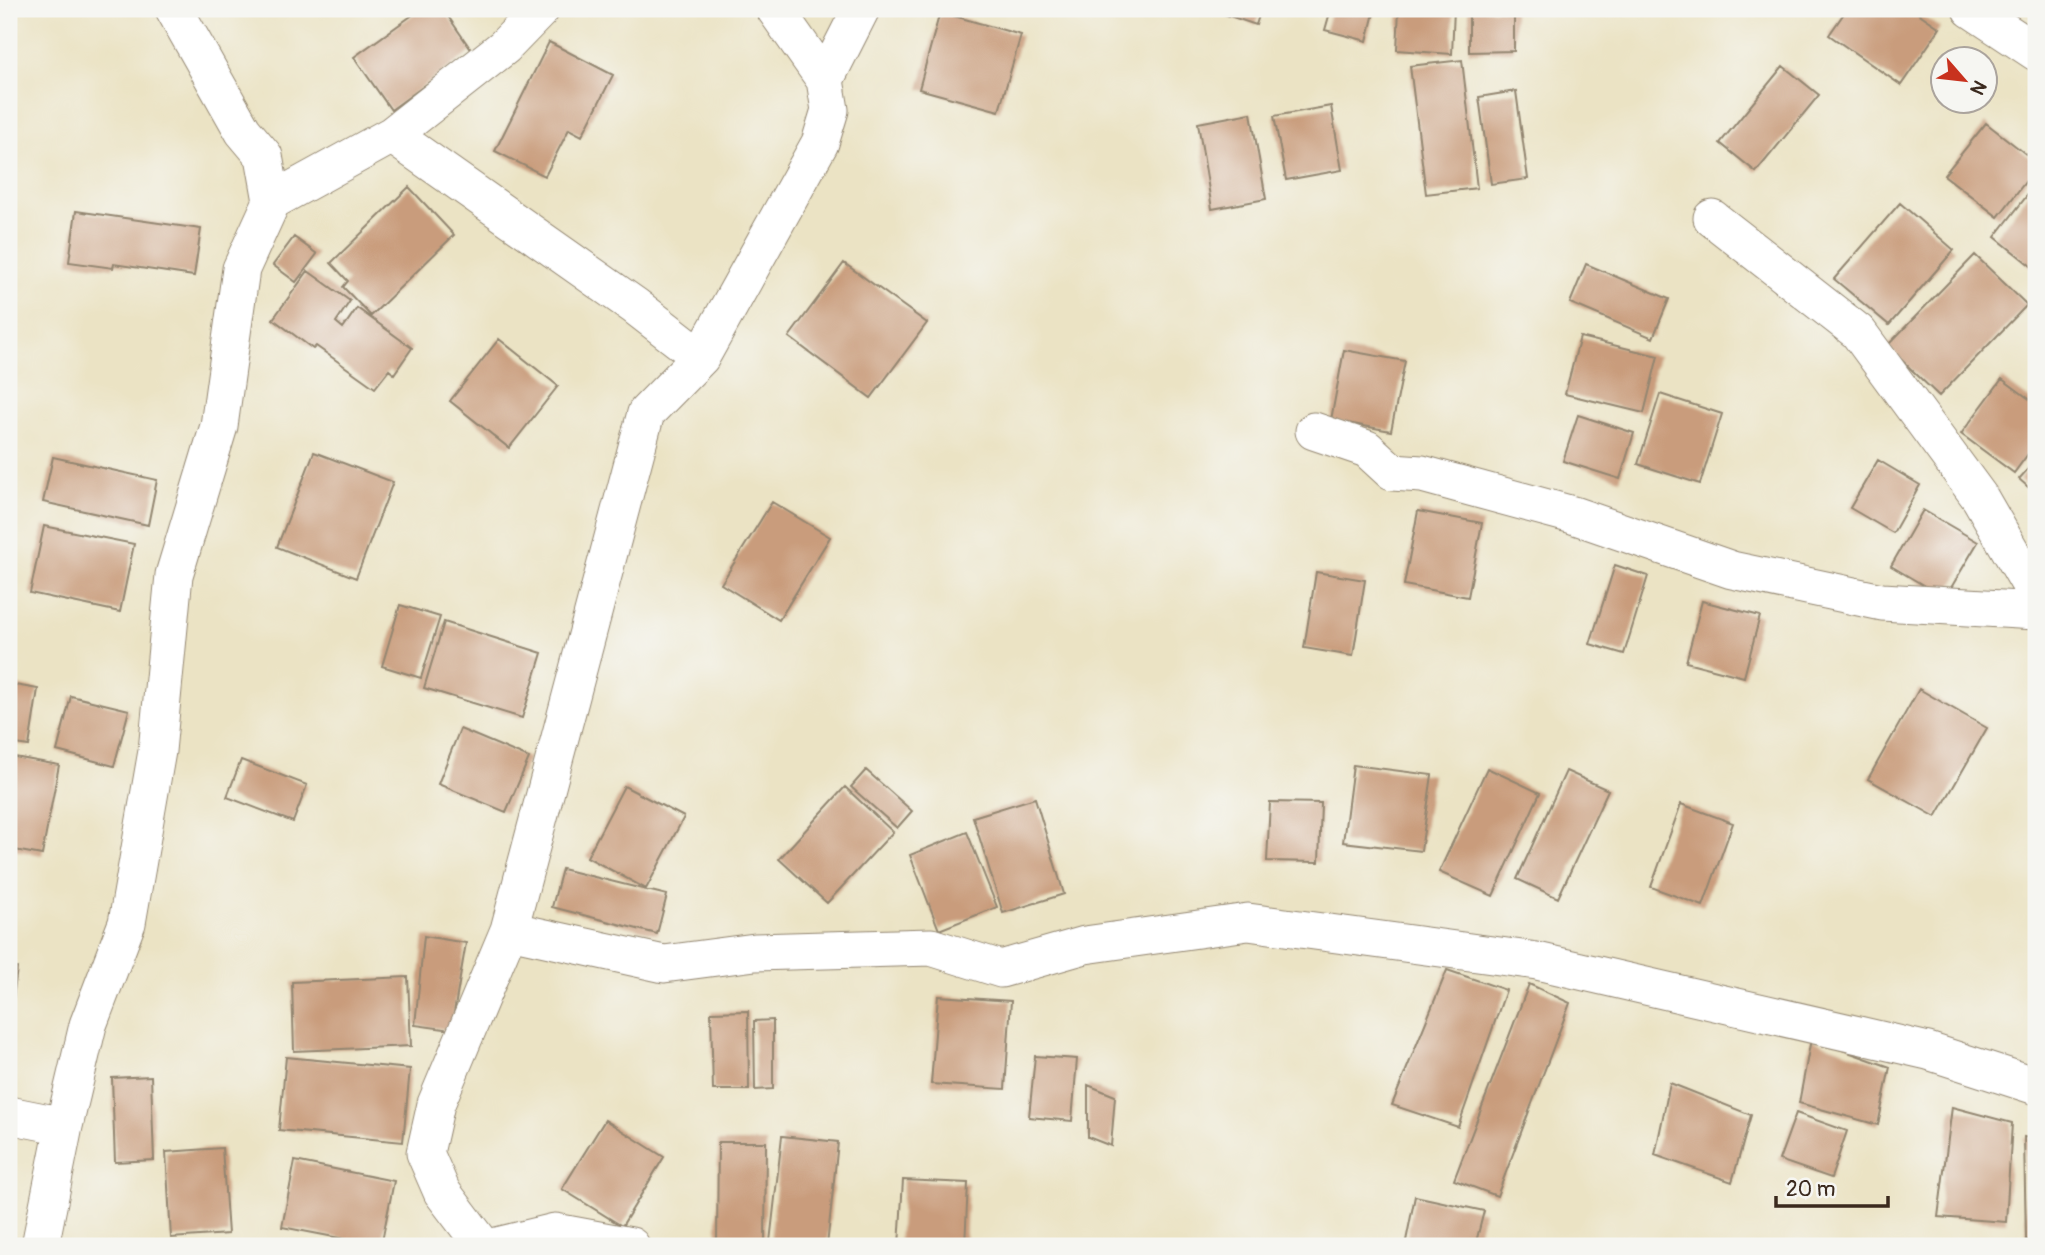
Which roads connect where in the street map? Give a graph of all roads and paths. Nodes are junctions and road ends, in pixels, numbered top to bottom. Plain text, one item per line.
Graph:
1 (174, 9) edge
2 (541, 9) edge
3 (775, 9) edge
4 (861, 9) edge
5 (1971, 9) edge
6 (2036, 52) edge
7 (825, 80) junction
8 (392, 135) junction
9 (272, 201) junction
10 (1712, 218) dead end
11 (701, 356) junction
12 (1314, 431) dead end
13 (2036, 595) edge
14 (2036, 611) edge
15 (509, 930) junction
16 (2036, 1086) edge
17 (9, 1115) edge
18 (64, 1126) junction
19 (40, 1246) edge
20 (483, 1246) edge
21 (497, 1246) edge
22 (631, 1246) edge

1 - 9 street
2 - 8 street
3 - 7 street
4 - 7 street
5 - 6 street
7 - 11 street
8 - 9 street
8 - 11 street
9 - 18 street
10 - 13 street
11 - 15 street
12 - 14 street
15 - 16 street
15 - 20 street
17 - 18 street
18 - 19 street
21 - 22 street

